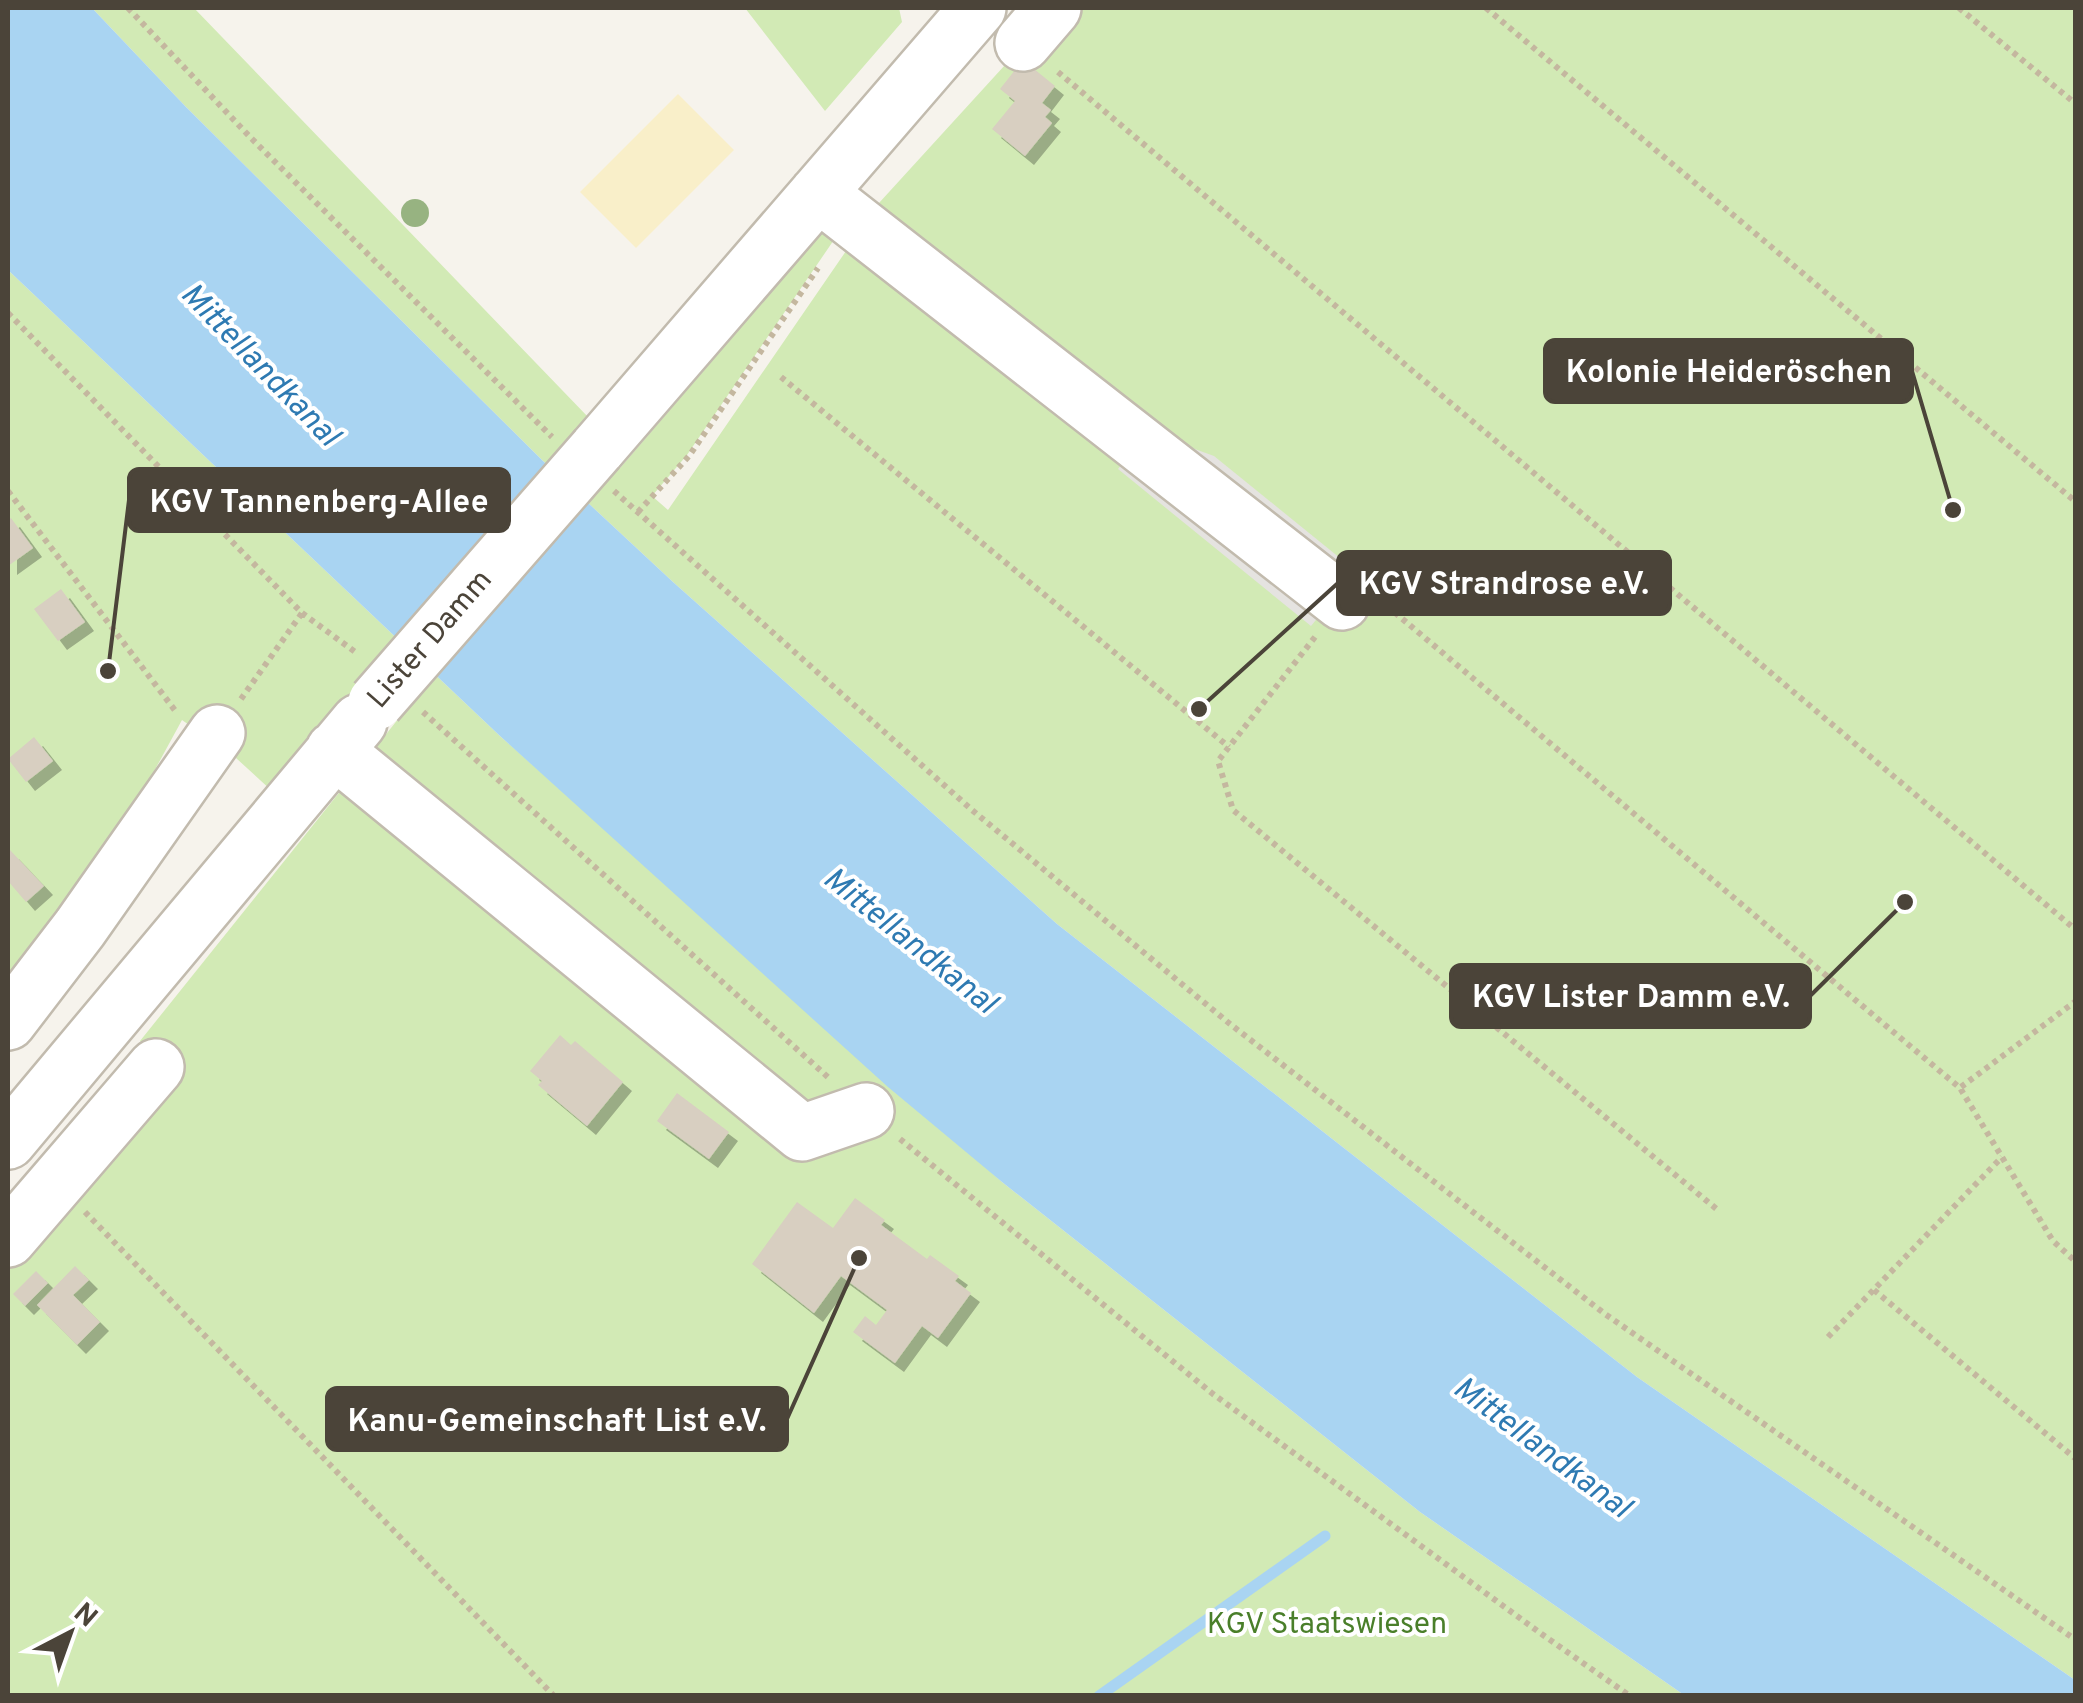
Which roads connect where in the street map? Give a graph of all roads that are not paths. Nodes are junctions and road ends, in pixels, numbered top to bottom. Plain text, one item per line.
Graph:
1 (971, 10) edge
2 (835, 206) junction
3 (1342, 602) road end
4 (211, 742) road end
5 (334, 750) junction
6 (8, 1022) edge
7 (156, 1067) dead end
8 (866, 1111) road end
9 (8, 1141) edge
10 (8, 1238) edge

1 - 2 street, Lister Damm
2 - 3 street
2 - 5 street, Lister Damm, bridge
4 - 6 street
5 - 8 street
5 - 9 street, Lister Damm
7 - 10 street

